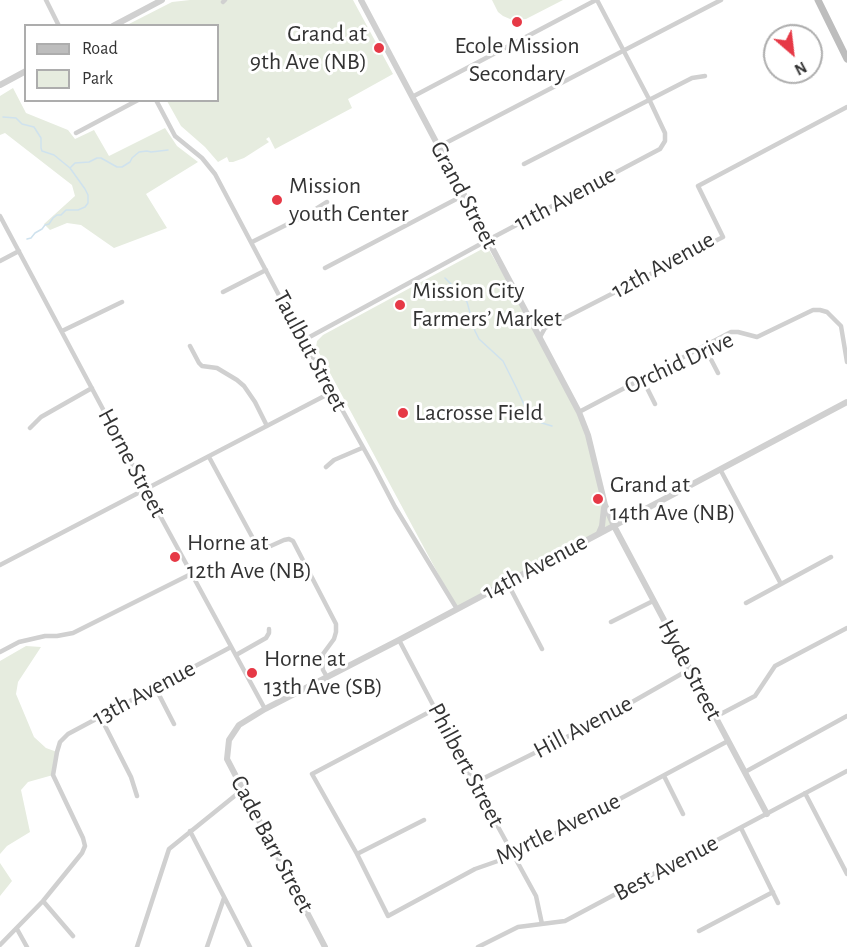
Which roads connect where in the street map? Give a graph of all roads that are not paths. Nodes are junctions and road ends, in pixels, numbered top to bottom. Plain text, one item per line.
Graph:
1 (46, 0) edge
2 (162, 0) edge
3 (361, 0) edge
4 (597, 0) edge
5 (720, 0) edge
6 (818, 0) edge
7 (58, 24) edge
8 (116, 24) edge
9 (847, 39) edge
10 (839, 43) junction
11 (624, 51) junction
12 (847, 59) edge
13 (24, 72) edge
14 (705, 76) dead end
15 (0, 85) edge
16 (412, 97) junction
17 (650, 99) junction
18 (134, 102) edge
19 (157, 102) edge
20 (847, 107) edge
21 (76, 133) dead end
22 (438, 147) junction
23 (524, 164) dead end
24 (464, 195) junction
25 (327, 202) dead end
26 (0, 216) edge
27 (488, 240) junction
28 (252, 242) junction
29 (19, 251) junction
30 (0, 261) edge
31 (326, 268) dead end
32 (266, 270) junction
33 (223, 292) dead end
34 (122, 302) dead end
35 (62, 331) junction
36 (540, 337) junction
37 (304, 340) junction
38 (190, 346) dead end
39 (704, 346) junction
40 (847, 362) edge
41 (718, 373) dead end
42 (642, 378) junction
43 (92, 388) junction
44 (332, 392) junction
45 (847, 402) edge
46 (656, 404) dead end
47 (579, 412) junction
48 (267, 426) junction
49 (30, 428) dead end
50 (362, 448) junction
51 (209, 456) junction
52 (326, 467) dead end
53 (720, 470) junction
54 (145, 489) junction
55 (605, 505) junction
56 (614, 526) junction
57 (599, 534) junction
58 (831, 556) dead end
59 (0, 565) edge
60 (191, 574) junction
61 (507, 582) junction
62 (781, 584) junction
63 (653, 601) junction
64 (746, 603) dead end
65 (457, 609) junction
66 (611, 622) dead end
67 (847, 628) edge
68 (269, 629) dead end
69 (399, 640) junction
70 (231, 647) junction
71 (542, 649) dead end
72 (0, 652) edge
73 (236, 655) junction
74 (690, 669) junction
75 (327, 677) junction
76 (155, 687) junction
77 (264, 709) junction
78 (435, 709) junction
79 (100, 716) junction
80 (847, 716) edge
81 (715, 717) junction
82 (174, 724) dead end
83 (230, 740) joint
84 (728, 741) junction
85 (847, 771) edge
86 (745, 772) junction
87 (664, 776) junction
88 (474, 783) junction
89 (242, 790) junction
90 (805, 793) junction
91 (137, 796) dead end
92 (683, 814) dead end
93 (767, 814) junction
94 (424, 820) dead end
95 (741, 828) junction
96 (190, 831) junction
97 (357, 854) junction
98 (515, 855) junction
99 (847, 874) edge
100 (772, 892) junction
101 (224, 898) junction
102 (43, 901) junction
103 (778, 903) dead end
104 (542, 924) junction
105 (17, 929) junction
106 (699, 931) dead end
107 (73, 936) dead end
108 (0, 945) edge
109 (27, 947) edge
110 (136, 947) edge
111 (207, 947) edge
112 (250, 947) edge
113 (326, 947) edge
114 (478, 947) edge

1 - 7 street
2 - 8 street
3 - 16 street, Grand Street
4 - 11 street
4 - 16 street
5 - 11 street
6 - 10 main road
9 - 10 street
10 - 12 main road
11 - 17 street
11 - 22 street
13 - 15 street
14 - 17 street
16 - 22 street, Grand Street
17 - 23 street
17 - 27 street, 11th Avenue
18 - 21 street
19 - 28 street, Taulbut Street
20 - 36 street, 12th Avenue
22 - 24 street, Grand Street
24 - 27 street, Grand Street
24 - 31 street
25 - 28 street
26 - 29 street, Horne Street
27 - 36 street, Grand Street
27 - 37 street, 11th Avenue
28 - 32 street, Taulbut Street
29 - 30 street
29 - 35 street, Horne Street
32 - 33 street
32 - 37 street, Taulbut Street
34 - 35 street
35 - 43 street, Horne Street
36 - 47 street, Grand Street
37 - 44 street, Taulbut Street
38 - 48 street
39 - 40 street, Orchid Drive
39 - 41 street
39 - 42 street, Orchid Drive
42 - 46 street
42 - 47 street, Orchid Drive
43 - 49 street
43 - 54 street, Horne Street
44 - 48 street
44 - 50 street, Taulbut Street
45 - 53 street, 14th Avenue
47 - 55 street, Grand Street
48 - 51 street
50 - 52 street
50 - 65 street, Taulbut Street
51 - 54 street
51 - 75 street
53 - 56 street, 14th Avenue
53 - 62 street
54 - 59 street
54 - 60 street, Horne Street
55 - 56 street, Grand Street
55 - 57 street
56 - 57 street, 14th Avenue
56 - 63 street, Hyde Street
57 - 61 street, 14th Avenue
58 - 62 street
60 - 70 street, Horne Street
60 - 72 street
61 - 65 street, 14th Avenue
61 - 71 street
62 - 64 street
63 - 66 street
63 - 74 street, Hyde Street
65 - 69 street, 14th Avenue
67 - 81 street
68 - 73 street
69 - 75 street, 14th Avenue
69 - 78 street, Philbert Street
70 - 73 street, Horne Street
70 - 76 street, 13th Avenue
73 - 77 street, Horne Street
74 - 81 street, Hyde Street
74 - 88 street, Hill Avenue
75 - 77 street, 14th Avenue
76 - 79 street, 13th Avenue
76 - 82 street
77 - 83 street, 14th Avenue
78 - 88 street, Philbert Street
78 - 97 street
79 - 91 street
79 - 102 street, 13th Avenue
80 - 86 street
81 - 84 street, Hyde Street
83 - 89 street, Cade Barr Street
84 - 86 street, Hyde Street
84 - 87 street, Myrtle Avenue
85 - 90 street, Best Avenue
86 - 93 street, Hyde Street
87 - 92 street
87 - 98 street, Myrtle Avenue
88 - 98 street, Philbert Street
89 - 96 street
89 - 113 street, Cade Barr Street
90 - 93 street, Best Avenue
90 - 99 street
93 - 95 street, Best Avenue
94 - 97 street
95 - 100 street
95 - 104 street, Best Avenue
96 - 101 street
96 - 110 street
97 - 98 street, Myrtle Avenue
98 - 104 street, Philbert Street
100 - 103 street
100 - 106 street
101 - 111 street
101 - 112 street
102 - 105 street
102 - 107 street
104 - 114 street, Best Avenue
105 - 108 street
105 - 109 street

